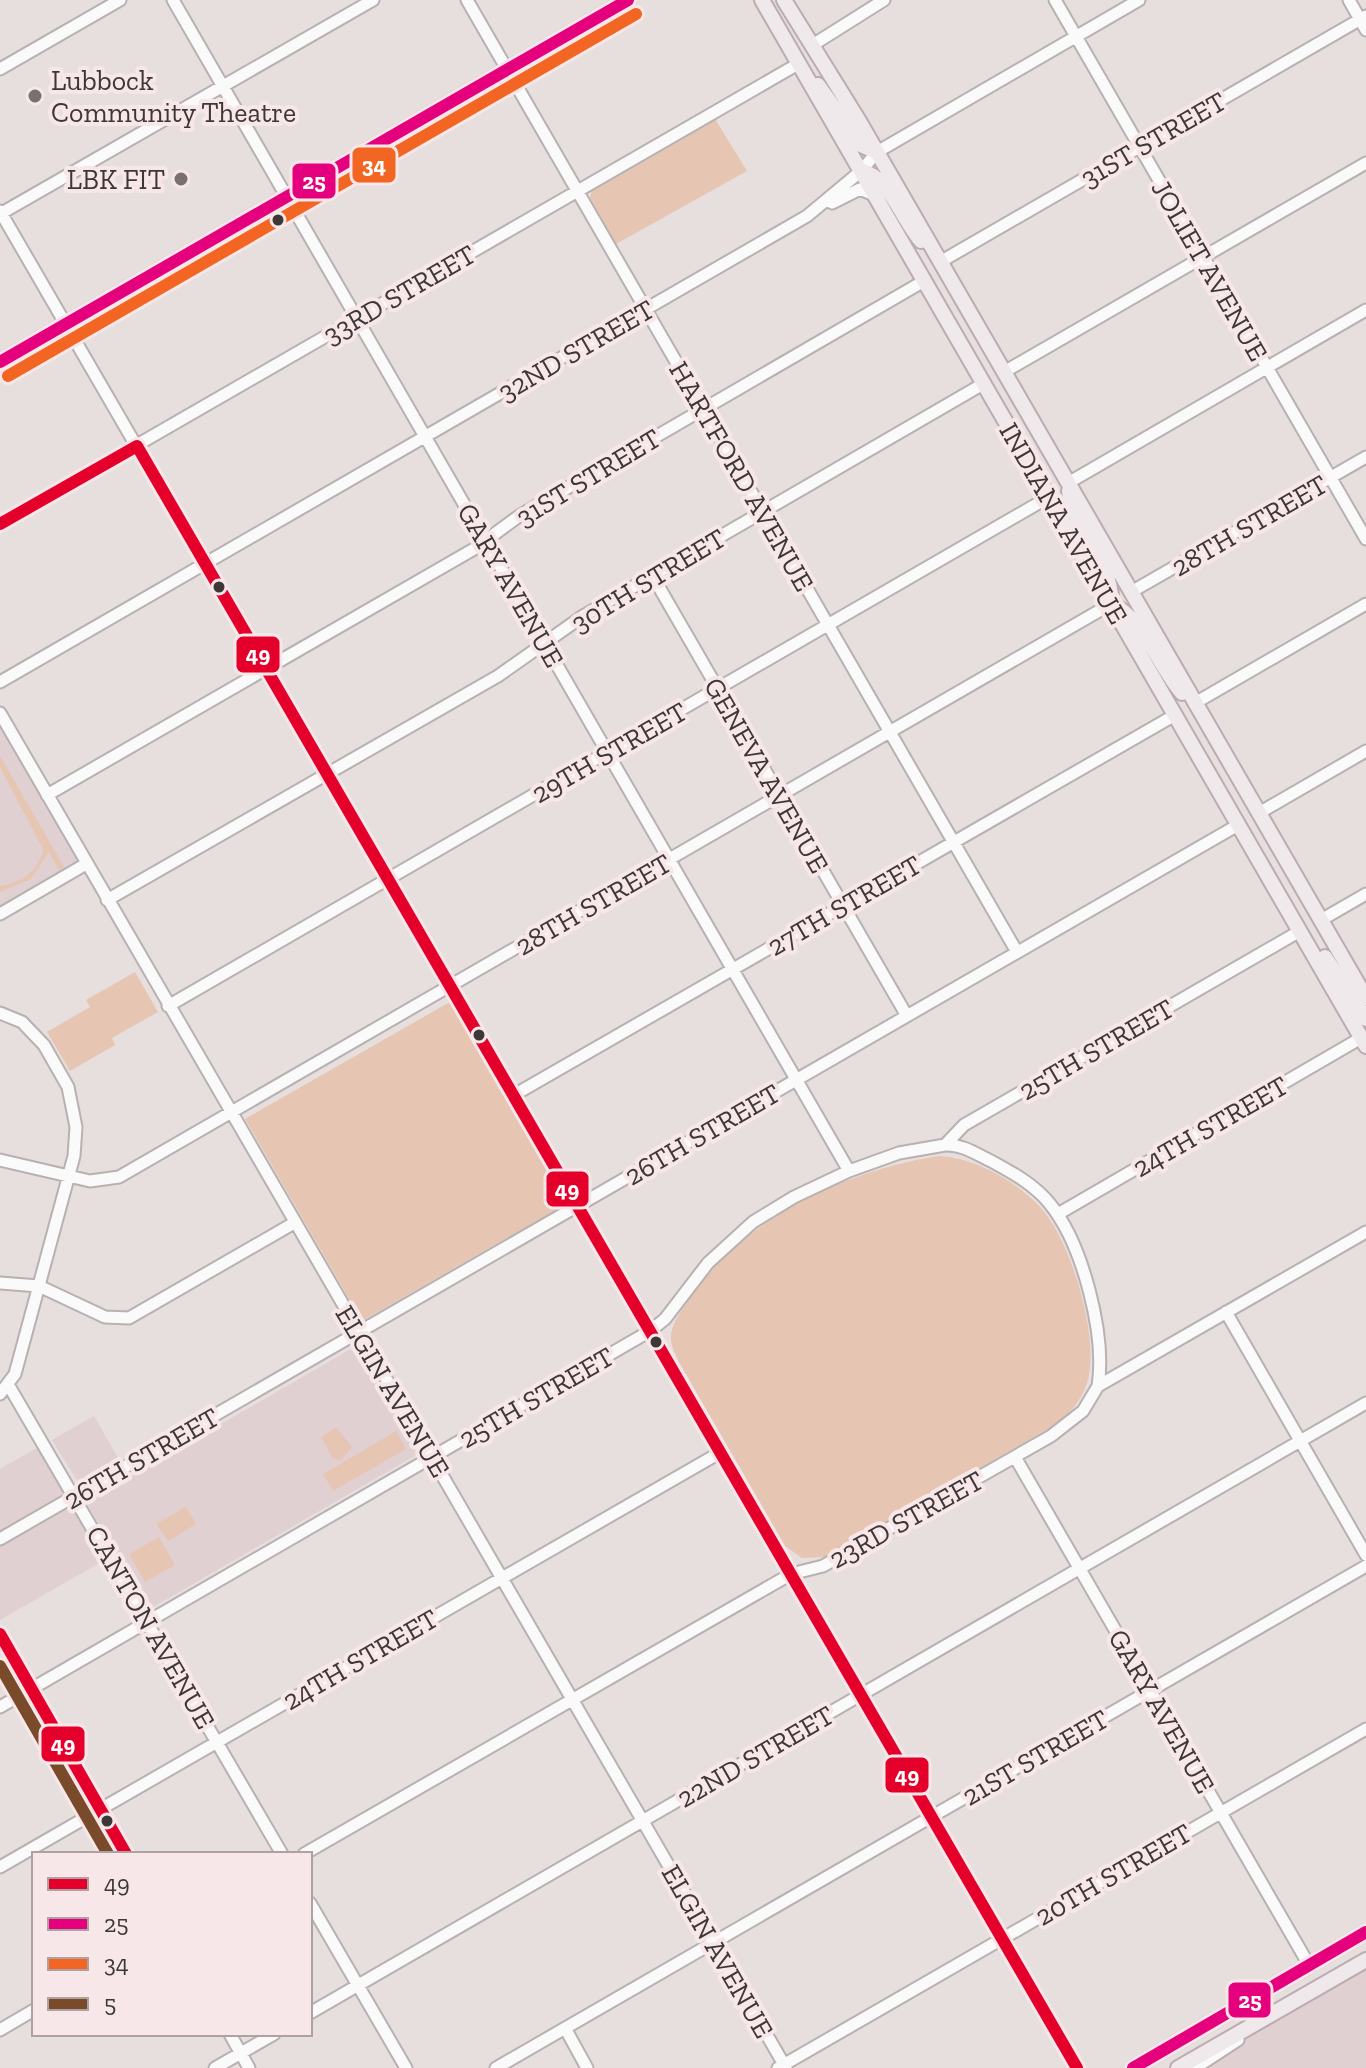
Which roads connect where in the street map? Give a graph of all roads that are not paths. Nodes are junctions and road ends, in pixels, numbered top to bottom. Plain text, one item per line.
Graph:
1 (120, 0) edge
2 (173, 0) edge
3 (373, 0) edge
4 (467, 0) edge
5 (628, 0) edge
6 (762, 0) edge
7 (784, 0) edge
8 (884, 0) edge
9 (1055, 0) edge
10 (1139, 0) edge
11 (1349, 0) edge
12 (1364, 22) edge
13 (1076, 37) junction
14 (811, 46) junction
15 (798, 64) junction
16 (0, 69) edge
17 (507, 69) junction
18 (223, 86) junction
19 (1140, 147) junction
20 (877, 152) junction
21 (1366, 163) edge
22 (861, 171) junction
23 (577, 191) junction
24 (874, 195) junction
25 (287, 197) junction
26 (0, 213) edge
27 (807, 216) junction
28 (1203, 257) junction
29 (940, 262) junction
30 (924, 281) junction
31 (645, 309) junction
32 (1366, 310) edge
33 (357, 319) junction
34 (66, 324) junction
35 (0, 362) edge
36 (1267, 367) junction
37 (1004, 372) junction
38 (983, 384) junction
39 (703, 410) junction
40 (426, 436) junction
41 (137, 446) junction
42 (1366, 457) edge
43 (1330, 477) junction
44 (1068, 483) junction
45 (1049, 497) junction
46 (762, 512) junction
47 (0, 524) edge
48 (1366, 539) edge
49 (485, 540) junction
50 (207, 563) junction
51 (652, 575) junction
52 (1131, 592) junction
53 (1111, 604) junction
54 (1366, 604) edge
55 (828, 625) junction
56 (544, 643) junction
57 (267, 668) junction
58 (0, 682) edge
59 (717, 689) junction
60 (1195, 703) junction
61 (0, 713) edge
62 (1175, 715) junction
63 (890, 732) junction
64 (1366, 751) edge
65 (607, 752) junction
66 (328, 773) junction
67 (47, 795) junction
68 (779, 796) junction
69 (1259, 813) junction
70 (1238, 825) junction
71 (953, 842) junction
72 (669, 860) junction
73 (86, 864) junction
74 (389, 878) junction
75 (1366, 894) edge
76 (107, 900) junction
77 (843, 906) junction
78 (0, 914) edge
79 (1321, 920) junction
80 (1300, 931) junction
81 (1017, 952) junction
82 (733, 969) junction
83 (451, 986) junction
84 (1366, 998) edge
85 (168, 1006) junction
86 (0, 1013) edge
87 (907, 1016) junction
88 (1366, 1019) edge
89 (1364, 1042) edge
90 (796, 1080) junction
91 (514, 1095) junction
92 (231, 1114) junction
93 (945, 1145) junction
94 (0, 1160) edge
95 (849, 1171) junction
96 (68, 1175) junction
97 (578, 1206) junction
98 (1058, 1214) junction
99 (294, 1223) junction
100 (1366, 1232) edge
101 (0, 1283) edge
102 (39, 1286) junction
103 (1226, 1312) junction
104 (650, 1331) junction
105 (357, 1333) junction
106 (1098, 1386) junction
107 (4, 1390) edge
108 (1366, 1403) edge
109 (1300, 1441) junction
110 (721, 1452) junction
111 (1015, 1457) junction
112 (432, 1458) junction
113 (75, 1496) junction
114 (0, 1539) edge
115 (1366, 1555) edge
116 (1366, 1566) edge
117 (1079, 1569) junction
118 (791, 1574) junction
119 (503, 1577) junction
120 (148, 1622) junction
121 (0, 1634) edge
122 (31, 1689) junction
123 (1150, 1691) junction
124 (861, 1695) junction
125 (573, 1699) junction
126 (0, 1707) edge
127 (1366, 1729) edge
128 (217, 1742) junction
129 (101, 1809) junction
130 (1221, 1812) junction
131 (932, 1817) junction
132 (643, 1821) junction
133 (125, 1852) edge
134 (281, 1852) edge
135 (307, 1852) edge
136 (0, 1867) edge
137 (312, 1906) edge
138 (1366, 1932) edge
139 (1002, 1938) junction
140 (714, 1943) junction
141 (1366, 1960) edge
142 (1309, 1965) junction
143 (358, 1985) junction
144 (1280, 2009) junction
145 (32, 2011) edge
146 (312, 2012) edge
147 (565, 2028) junction
148 (0, 2030) edge
149 (231, 2036) edge
150 (271, 2036) edge
151 (241, 2053) junction
152 (782, 2067) edge
153 (215, 2068) edge
154 (249, 2068) edge
155 (406, 2068) edge
156 (496, 2068) edge
157 (587, 2068) edge
158 (1077, 2068) edge
159 (1133, 2068) edge
160 (1178, 2068) edge
161 (1195, 2068) edge

1 - 16 street
2 - 18 street, GARY AVENUE
3 - 18 street
4 - 17 street, HARTFORD AVENUE
5 - 17 main road
6 - 15 main road, INDIANA AVENUE
7 - 14 main road, INDIANA AVENUE
8 - 14 street
9 - 13 street, JOLIET AVENUE
10 - 13 street, 32ND STREET
11 - 12 street
12 - 19 street, 31ST STREET
13 - 19 street, JOLIET AVENUE
13 - 20 street, 32ND STREET
14 - 20 main road, INDIANA AVENUE
15 - 20 main road
15 - 22 main road, INDIANA AVENUE
15 - 23 street, 33RD STREET
17 - 23 street, HARTFORD AVENUE
17 - 25 main road
18 - 25 street, GARY AVENUE
18 - 26 street
19 - 28 street, JOLIET AVENUE
19 - 29 street, 31ST STREET
20 - 22 street, 32ND STREET
20 - 29 main road, INDIANA AVENUE
21 - 28 street
22 - 24 main road, INDIANA AVENUE
22 - 27 street, 32ND STREET
22 - 29 main road
23 - 31 street, HARTFORD AVENUE
23 - 33 street, 33RD STREET
24 - 27 street
24 - 30 main road, INDIANA AVENUE
25 - 33 street, GARY AVENUE
25 - 34 main road
26 - 34 street
27 - 31 street, 32ND STREET
28 - 36 street, JOLIET AVENUE
28 - 37 street
29 - 37 main road, INDIANA AVENUE
30 - 38 main road, INDIANA AVENUE
30 - 39 street, 31ST STREET
31 - 39 street, HARTFORD AVENUE
31 - 40 street, 32ND STREET
32 - 36 street
33 - 40 street, GARY AVENUE
33 - 41 street, 33RD STREET
34 - 35 main road
34 - 41 street
36 - 43 street, JOLIET AVENUE
36 - 44 street
37 - 44 main road, INDIANA AVENUE
38 - 45 main road, INDIANA AVENUE
38 - 46 street, 30TH STREET
39 - 46 street, HARTFORD AVENUE
39 - 49 street, 31ST STREET
40 - 49 street, GARY AVENUE
40 - 50 street, 32ND STREET
41 - 47 street, 33RD STREET
41 - 50 street
42 - 43 street, 28TH STREET
43 - 48 street, JOLIET AVENUE
43 - 52 street, 28TH STREET
44 - 52 main road, INDIANA AVENUE
44 - 53 main road
45 - 53 main road, INDIANA AVENUE
45 - 55 street, 29TH STREET
46 - 51 street, 30TH STREET
46 - 55 street, HARTFORD AVENUE
49 - 56 street, GARY AVENUE
49 - 57 street, 31ST STREET
50 - 57 street
50 - 58 street, 32ND STREET
51 - 56 street, 30TH STREET
51 - 59 street, GENEVA AVENUE
52 - 60 main road, INDIANA AVENUE
53 - 60 main road
53 - 62 main road, INDIANA AVENUE
53 - 63 street, 28TH STREET
54 - 60 street
55 - 59 street, 29TH STREET
55 - 63 street, HARTFORD AVENUE
56 - 65 street, GARY AVENUE
56 - 66 street, 30TH STREET
57 - 66 street
57 - 67 street, 31ST STREET
59 - 65 street, 29TH STREET
59 - 68 street, GENEVA AVENUE
60 - 69 main road, INDIANA AVENUE
61 - 67 street, ELGIN AVENUE
62 - 70 main road, INDIANA AVENUE
62 - 71 street, 27TH STREET
63 - 68 street, 28TH STREET
63 - 71 street, HARTFORD AVENUE
64 - 69 street
65 - 72 street, GARY AVENUE
65 - 74 street, 29TH STREET
66 - 74 street
66 - 76 street, 30TH STREET
67 - 73 street, ELGIN AVENUE
68 - 72 street, 28TH STREET
68 - 77 street, GENEVA AVENUE
69 - 79 main road, INDIANA AVENUE
70 - 80 main road, INDIANA AVENUE
70 - 81 street, 26TH STREET
71 - 77 street, 27TH STREET
71 - 81 street, HARTFORD AVENUE
72 - 82 street, GARY AVENUE
72 - 83 street, 28TH STREET
73 - 76 street, ELGIN AVENUE
73 - 78 street
74 - 83 street
74 - 85 street, 29TH STREET
75 - 79 street
76 - 85 street, ELGIN AVENUE
77 - 82 street, 27TH STREET
77 - 87 street, GENEVA AVENUE
79 - 84 main road, INDIANA AVENUE
80 - 88 main road
80 - 89 main road, INDIANA AVENUE
80 - 93 street, 25TH STREET
81 - 87 street, 26TH STREET
82 - 90 street, GARY AVENUE
82 - 91 street, 27TH STREET
83 - 91 street
83 - 92 street, 28TH STREET
85 - 92 street, ELGIN AVENUE
86 - 96 street, CANTON AVENUE
87 - 90 street, 26TH STREET
89 - 98 street, 24TH STREET
90 - 95 street, GARY AVENUE
90 - 97 street, 26TH STREET
91 - 97 street
92 - 96 street, 28TH STREET
92 - 99 street, ELGIN AVENUE
93 - 95 street, 25TH STREET
93 - 98 street
94 - 96 street
95 - 104 street, 25TH STREET
96 - 102 street, CANTON AVENUE
97 - 104 street
97 - 105 street, 26TH STREET
98 - 106 street
99 - 102 street
99 - 105 street, ELGIN AVENUE
100 - 103 street, 23RD STREET
101 - 102 street
102 - 107 street, CANTON AVENUE
103 - 106 street, 23RD STREET
103 - 109 street
104 - 110 street
104 - 112 street, 25TH STREET
105 - 112 street, ELGIN AVENUE
105 - 113 street, 26TH STREET
106 - 111 street, 23RD STREET
107 - 113 street, CANTON AVENUE
108 - 109 street, 22ND STREET
109 - 115 street
109 - 117 street, 22ND STREET
110 - 118 street
110 - 119 street, 24TH STREET
111 - 117 street, GARY AVENUE
111 - 118 street, 23RD STREET
112 - 119 street, ELGIN AVENUE
112 - 120 street, 25TH STREET
113 - 114 street, 26TH STREET
113 - 120 street, CANTON AVENUE
116 - 123 street, 21ST STREET
117 - 123 street, GARY AVENUE
117 - 124 street, 22ND STREET
118 - 124 street
118 - 125 street, 23RD STREET
119 - 125 street, ELGIN AVENUE
119 - 128 street, 24TH STREET
120 - 122 street, 25TH STREET
120 - 128 street, CANTON AVENUE
121 - 122 street
122 - 126 street, 25TH STREET
122 - 129 street
123 - 130 street, GARY AVENUE
123 - 131 street, 21ST STREET
124 - 131 street
124 - 132 street, 22ND STREET
125 - 132 street, ELGIN AVENUE
125 - 135 street, 23RD STREET
127 - 130 street, 20TH STREET
128 - 129 street, 24TH STREET
128 - 134 street, CANTON AVENUE
129 - 133 street
129 - 136 street, 24TH STREET
130 - 139 street, 20TH STREET
130 - 142 street, GARY AVENUE
131 - 139 street
131 - 140 street, 21ST STREET
132 - 140 street, ELGIN AVENUE
132 - 143 street, 22ND STREET
137 - 143 street
138 - 142 main road
139 - 152 street, 20TH STREET
139 - 158 street
140 - 147 street, 21ST STREET
140 - 152 street, ELGIN AVENUE
141 - 144 main road
142 - 159 main road
143 - 146 street, 22ND STREET
143 - 155 street
144 - 160 main road
144 - 161 street
145 - 148 street
147 - 156 street, 21ST STREET
147 - 157 street
149 - 151 street
150 - 151 street
151 - 153 street
151 - 154 street

